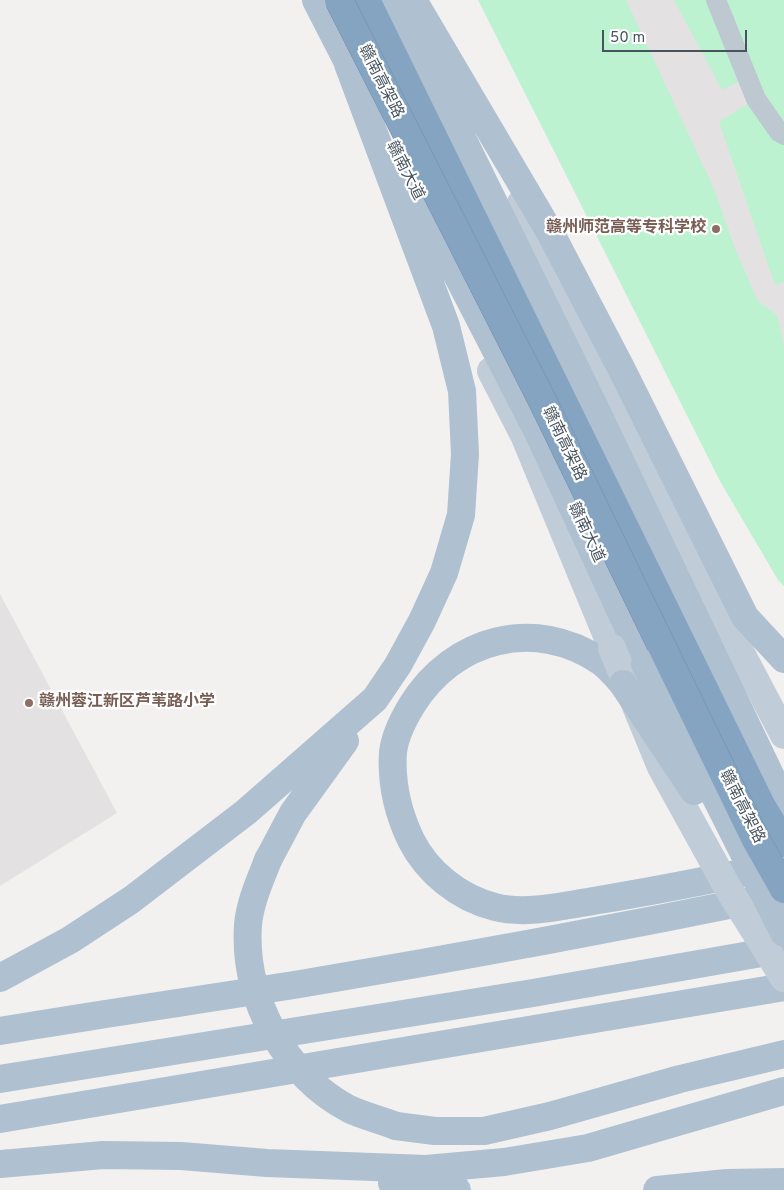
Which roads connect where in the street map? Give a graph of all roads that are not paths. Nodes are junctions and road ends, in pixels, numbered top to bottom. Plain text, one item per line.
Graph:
1 (302, 0) edge
2 (316, 0) edge
3 (339, 0) edge
4 (366, 0) edge
5 (394, 0) edge
6 (716, 0) edge
7 (422, 2) edge
8 (348, 64) junction
9 (467, 88) junction
10 (784, 135) edge
11 (380, 151) junction
12 (719, 640) junction
13 (784, 649) edge
14 (784, 659) edge
15 (627, 690) junction
16 (375, 699) junction
17 (784, 735) edge
18 (784, 804) edge
19 (784, 843) edge
20 (784, 864) edge
21 (784, 889) edge
22 (784, 894) edge
23 (784, 933) edge
24 (784, 939) edge
25 (784, 949) edge
26 (0, 978) edge
27 (784, 978) edge
28 (784, 987) edge
29 (0, 1032) edge
30 (784, 1054) edge
31 (0, 1079) edge
32 (784, 1092) edge
33 (0, 1119) edge
34 (267, 1163) junction
35 (0, 1164) edge
36 (784, 1182) edge
37 (457, 1190) edge
38 (657, 1190) edge

1 - 11 street
2 - 8 main road, 赣南大道
3 - 21 highway, 赣南高架路, bridge
4 - 19 highway, 赣南高架路
5 - 12 main road
6 - 10 street
7 - 9 main road
7 - 13 street
8 - 11 main road
8 - 23 main road, 赣南大道, bridge
9 - 12 street
9 - 14 main road
11 - 15 street, bridge
11 - 16 main road
12 - 17 street
12 - 18 main road
15 - 20 main road
15 - 24 main road, bridge
15 - 27 street, bridge
16 - 26 main road
16 - 30 main road, bridge
22 - 29 main road
25 - 31 main road
28 - 33 main road
32 - 34 main road
34 - 35 main road
34 - 37 main road
36 - 38 main road

